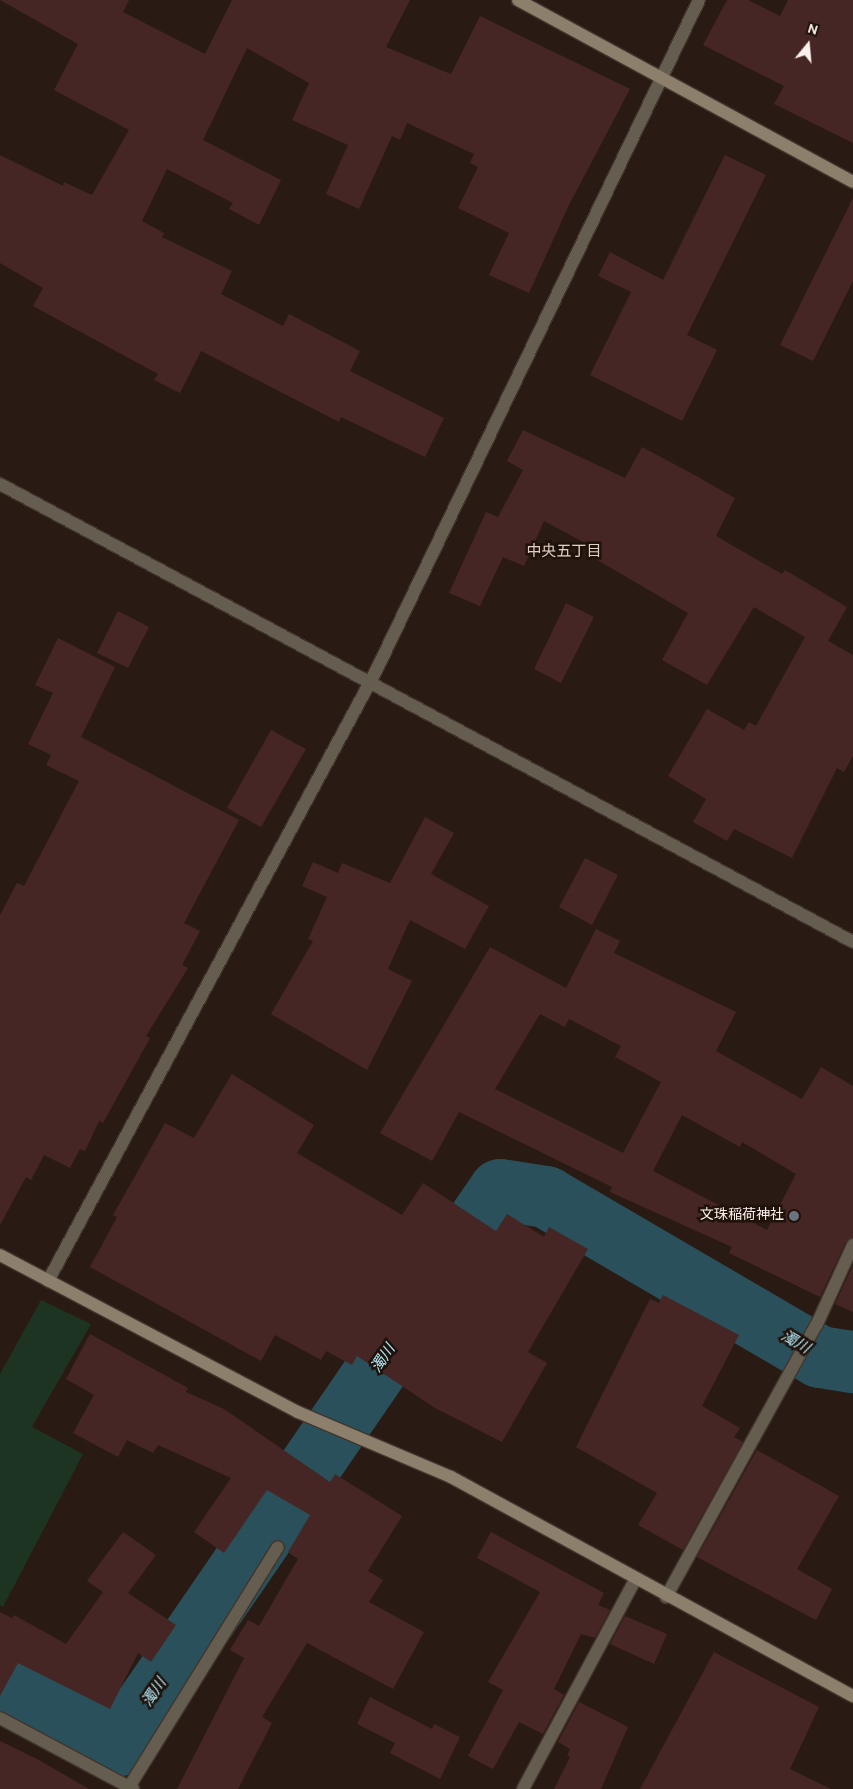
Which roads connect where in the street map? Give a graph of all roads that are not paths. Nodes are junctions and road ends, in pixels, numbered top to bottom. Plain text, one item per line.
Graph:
1 (518, 0) edge
2 (699, 0) edge
3 (660, 79) junction
4 (853, 182) edge
5 (0, 484) edge
6 (370, 683) junction
7 (853, 942) edge
8 (853, 1246) edge
9 (0, 1255) edge
10 (48, 1281) junction
11 (278, 1547) dead end
12 (635, 1580) junction
13 (666, 1597) junction
14 (853, 1696) edge
15 (0, 1718) edge
16 (131, 1788) edge
17 (524, 1789) edge

1 - 3 street
2 - 3 street
3 - 4 street
3 - 6 street
5 - 6 street
6 - 7 street
6 - 10 street
8 - 13 street
9 - 10 street
10 - 12 street
11 - 16 street
12 - 13 street
12 - 17 street
13 - 14 street
15 - 16 street

